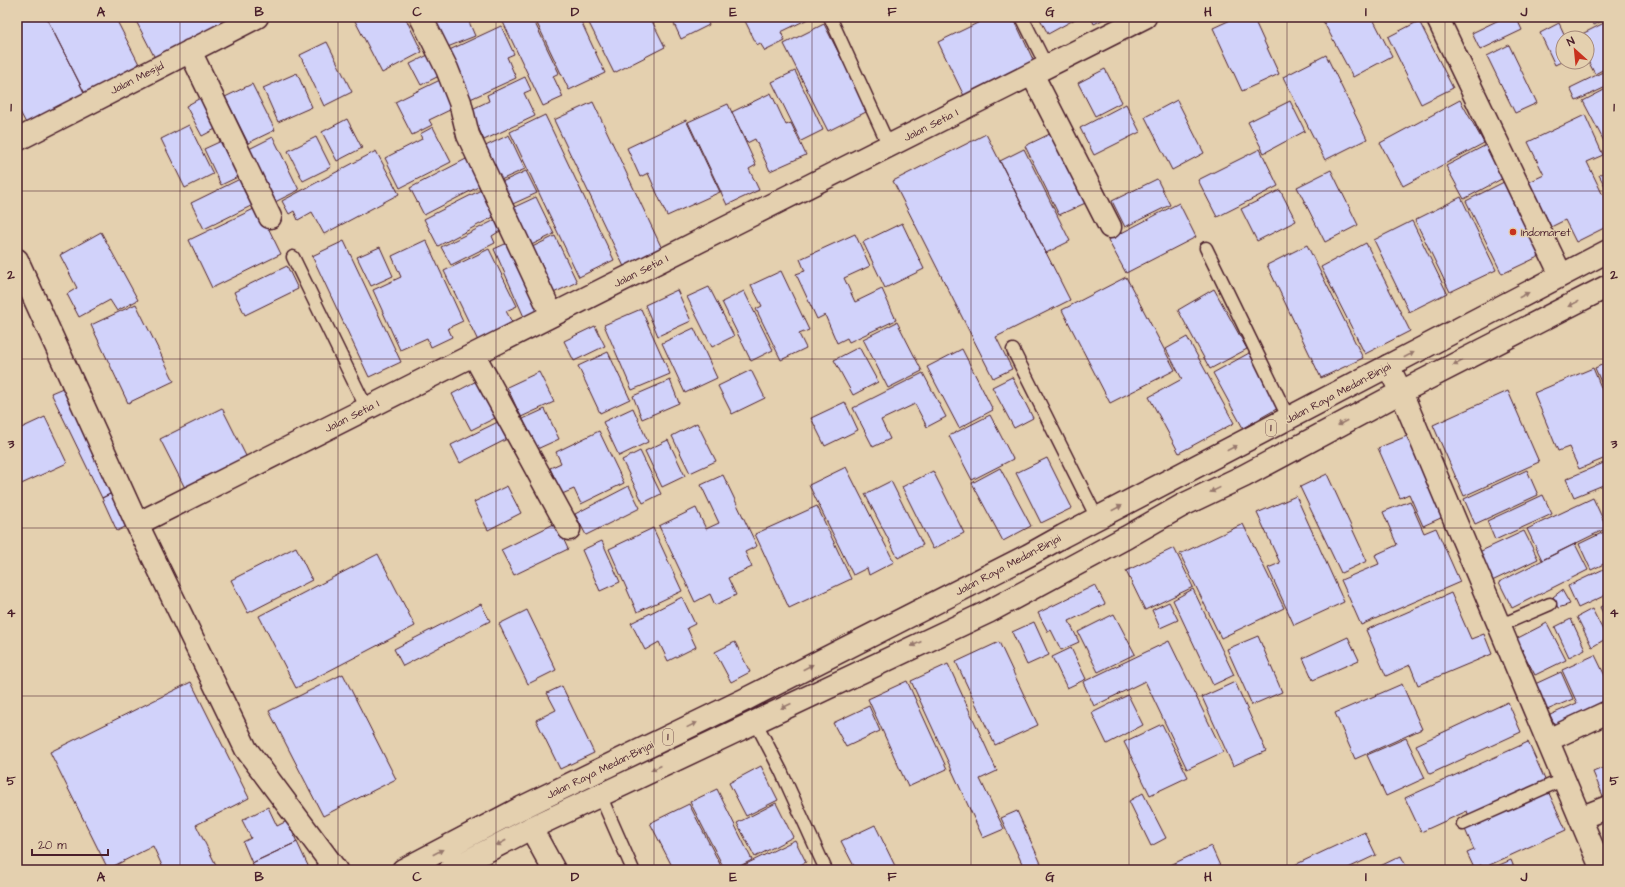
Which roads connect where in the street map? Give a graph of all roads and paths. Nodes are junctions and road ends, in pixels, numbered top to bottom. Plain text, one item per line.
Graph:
1 (257, 17) edge
2 (421, 17) edge
3 (830, 17) edge
4 (1022, 17) edge
5 (1145, 17) edge
6 (1437, 17) edge
7 (190, 51) junction
8 (1039, 71) junction
9 (17, 140) edge
10 (889, 146) junction
11 (270, 217) dead end
12 (1110, 227) dead end
13 (1206, 248) dead end
14 (1608, 251) edge
15 (293, 257) dead end
16 (17, 260) edge
17 (1561, 275) junction
18 (1608, 286) edge
19 (552, 315) junction
20 (1013, 350) dead end
21 (474, 355) junction
22 (1388, 366) junction
23 (1401, 392) junction
24 (367, 409) junction
25 (1289, 419) junction
26 (1097, 518) junction
27 (138, 524) junction
28 (569, 529) dead end
29 (1550, 604) dead end
30 (1500, 626) junction
31 (1608, 712) edge
32 (754, 721) junction
33 (1548, 740) junction
34 (1564, 778) junction
35 (600, 795) junction
36 (1608, 807) edge
37 (1580, 818) junction
38 (1464, 824) dead end
39 (531, 828) junction
40 (336, 870) edge
41 (403, 870) edge
42 (450, 870) edge
43 (554, 870) edge
44 (633, 870) edge
45 (826, 870) edge
46 (1602, 870) edge

1 - 7 main road, Jalan Mesjid
2 - 19 main road
3 - 10 lane
4 - 8 lane
5 - 8 main road, Jalan Setia I
6 - 17 main road
7 - 9 main road, Jalan Mesjid
7 - 11 main road
8 - 10 main road, Jalan Setia I
8 - 12 main road
10 - 19 main road, Jalan Setia I
13 - 25 lane
14 - 17 main road, Jalan Raya Medan-Binjai / 1
15 - 24 lane
16 - 27 main road
22 -> 17 main road, Jalan Raya Medan-Binjai / 1
18 -> 23 main road, Jalan Raya Medan-Binjai / 1
19 - 21 main road, Jalan Setia I
20 - 26 lane
21 - 24 main road, Jalan Setia I
21 - 28 main road
22 - 23 main road
22 - 25 main road, Jalan Raya Medan-Binjai / 1
23 - 30 main road
23 -> 32 main road, Jalan Raya Medan-Binjai / 1
24 - 27 main road, Jalan Setia I
26 -> 25 main road, Jalan Raya Medan-Binjai / 1
41 -> 26 main road, Jalan Raya Medan-Binjai / 1
27 - 40 main road
29 - 30 lane
30 - 33 main road
31 - 33 main road
32 -> 35 main road, Jalan Raya Medan-Binjai / 1
32 - 45 lane
33 - 34 main road
34 - 37 main road
34 - 38 lane
35 - 39 main road, Jalan Raya Medan-Binjai / 1
35 - 44 lane
36 - 37 main road
37 - 46 main road
39 -> 42 main road, Jalan Raya Medan-Binjai / 1
39 - 43 main road

